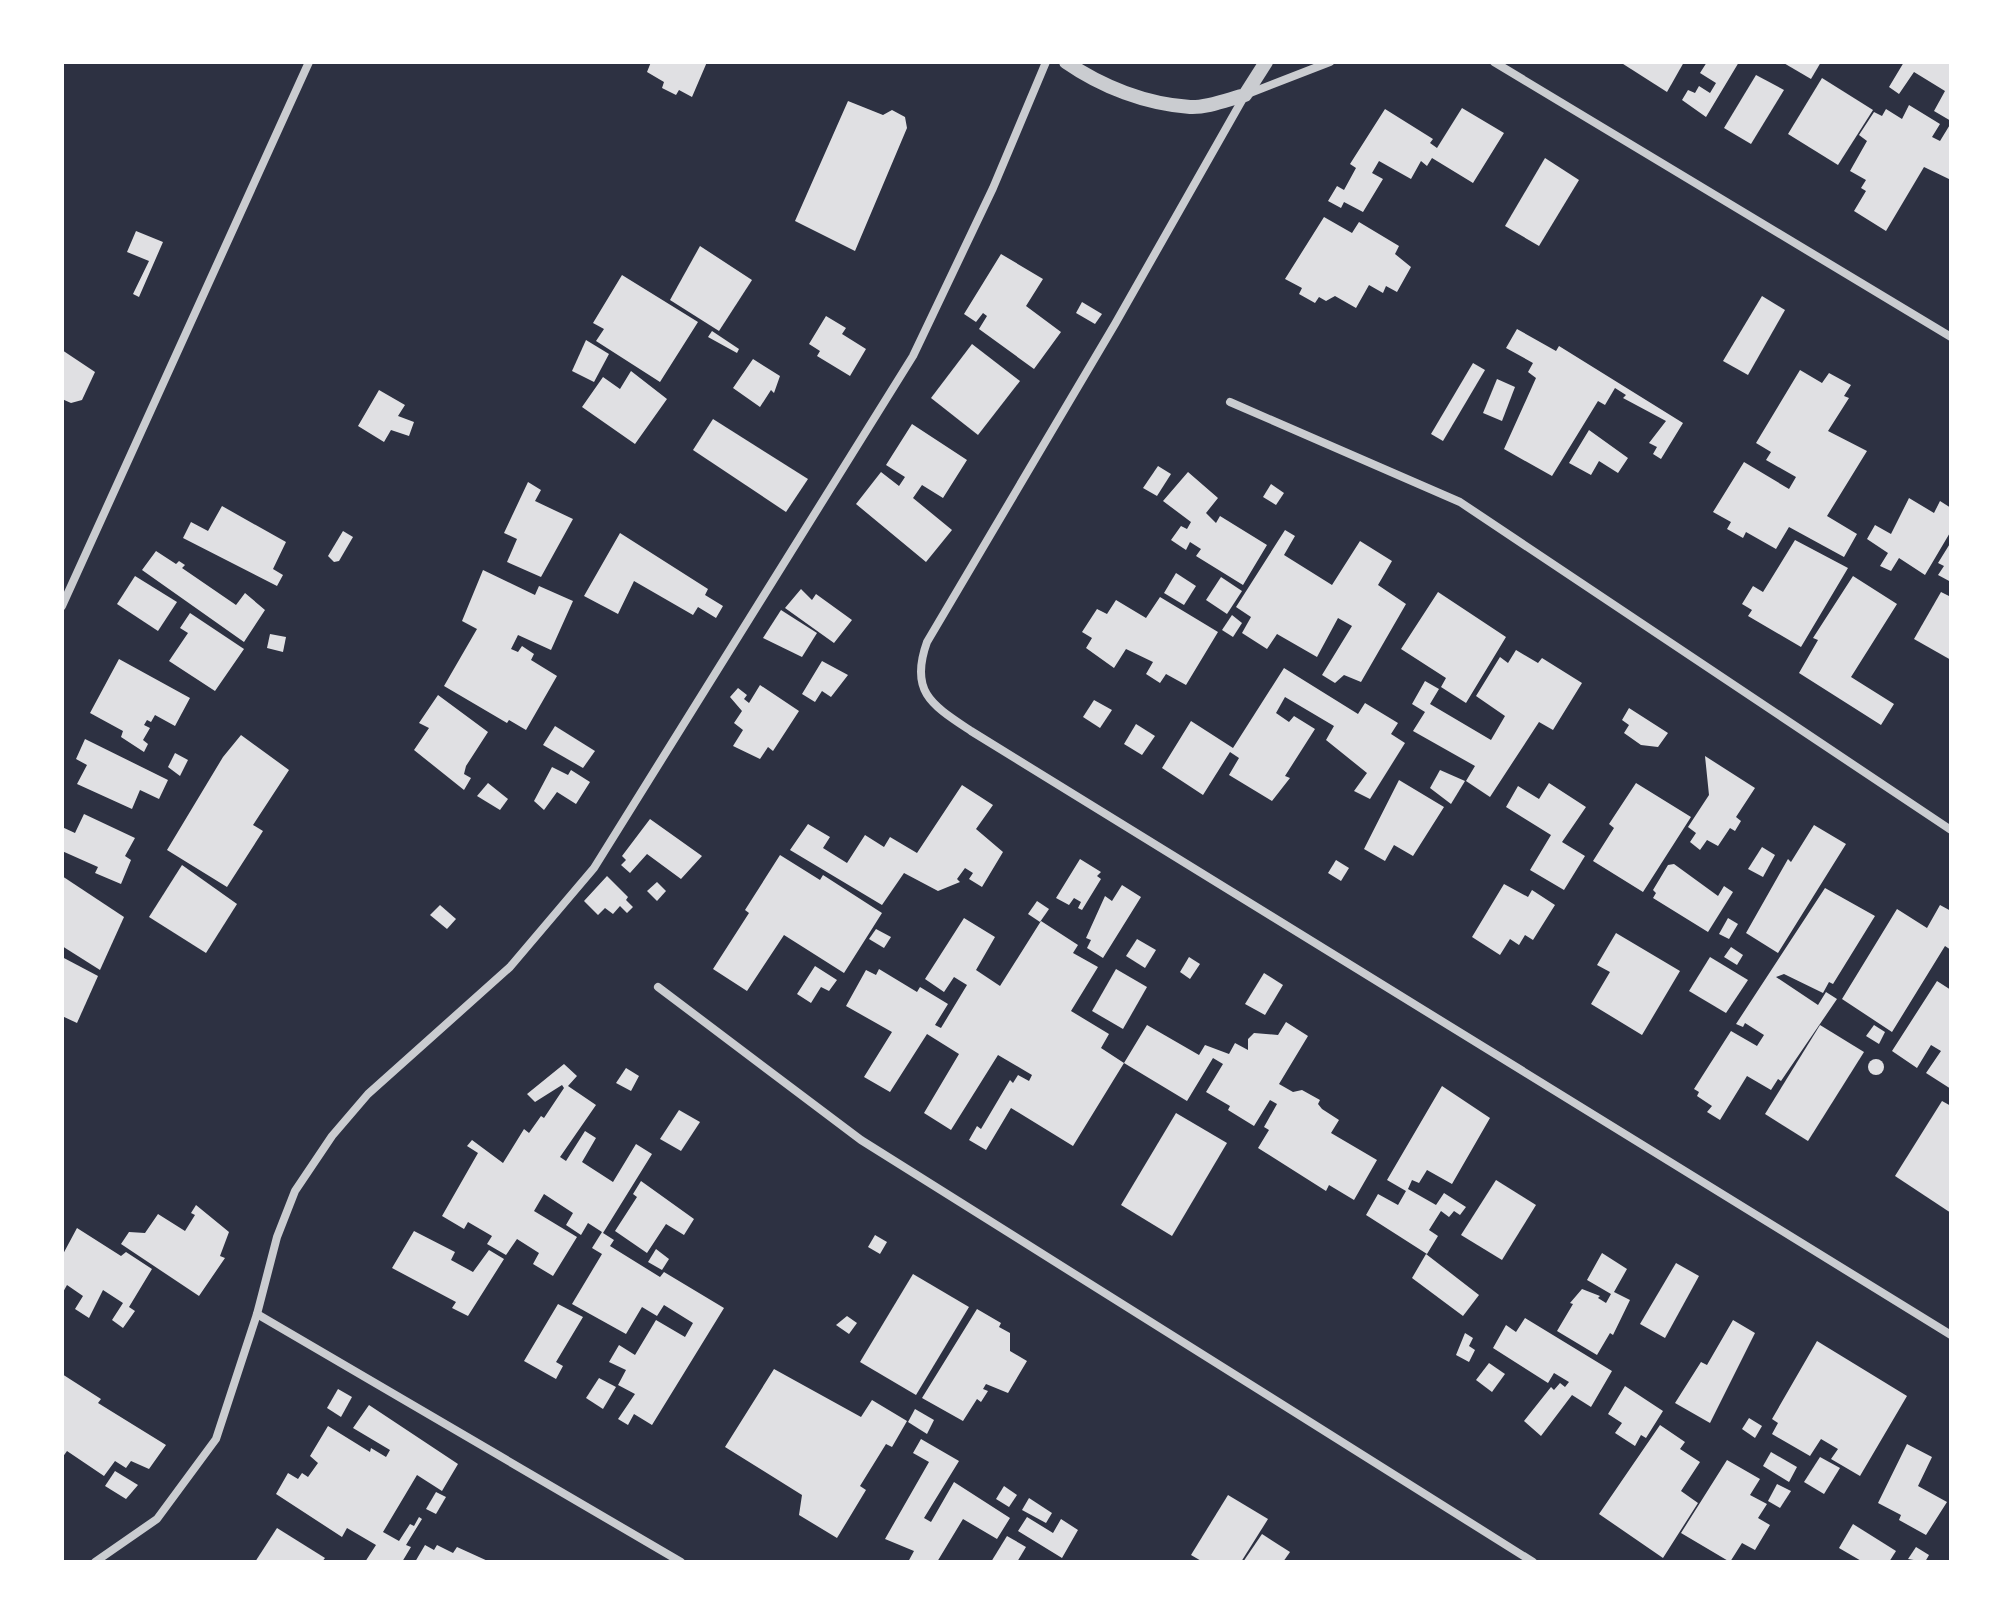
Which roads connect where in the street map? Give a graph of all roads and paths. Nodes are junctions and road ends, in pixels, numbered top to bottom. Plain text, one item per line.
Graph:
1 (309, 62) edge
2 (1046, 62) edge
3 (1066, 62) edge
4 (1266, 62) edge
5 (1330, 62) edge
6 (1494, 62) edge
7 (1245, 95) junction
8 (1951, 337) edge
9 (1230, 402) dead end
10 (62, 606) edge
11 (1951, 830) edge
12 (658, 987) dead end
13 (257, 1314) junction
14 (1951, 1335) edge
15 (95, 1562) edge
16 (681, 1562) edge
17 (1533, 1562) edge

1 - 10 street
2 - 13 street
3 - 7 street
4 - 7 street
5 - 7 street
6 - 8 street
7 - 14 street
9 - 11 street
12 - 17 street
13 - 15 street
13 - 16 street

